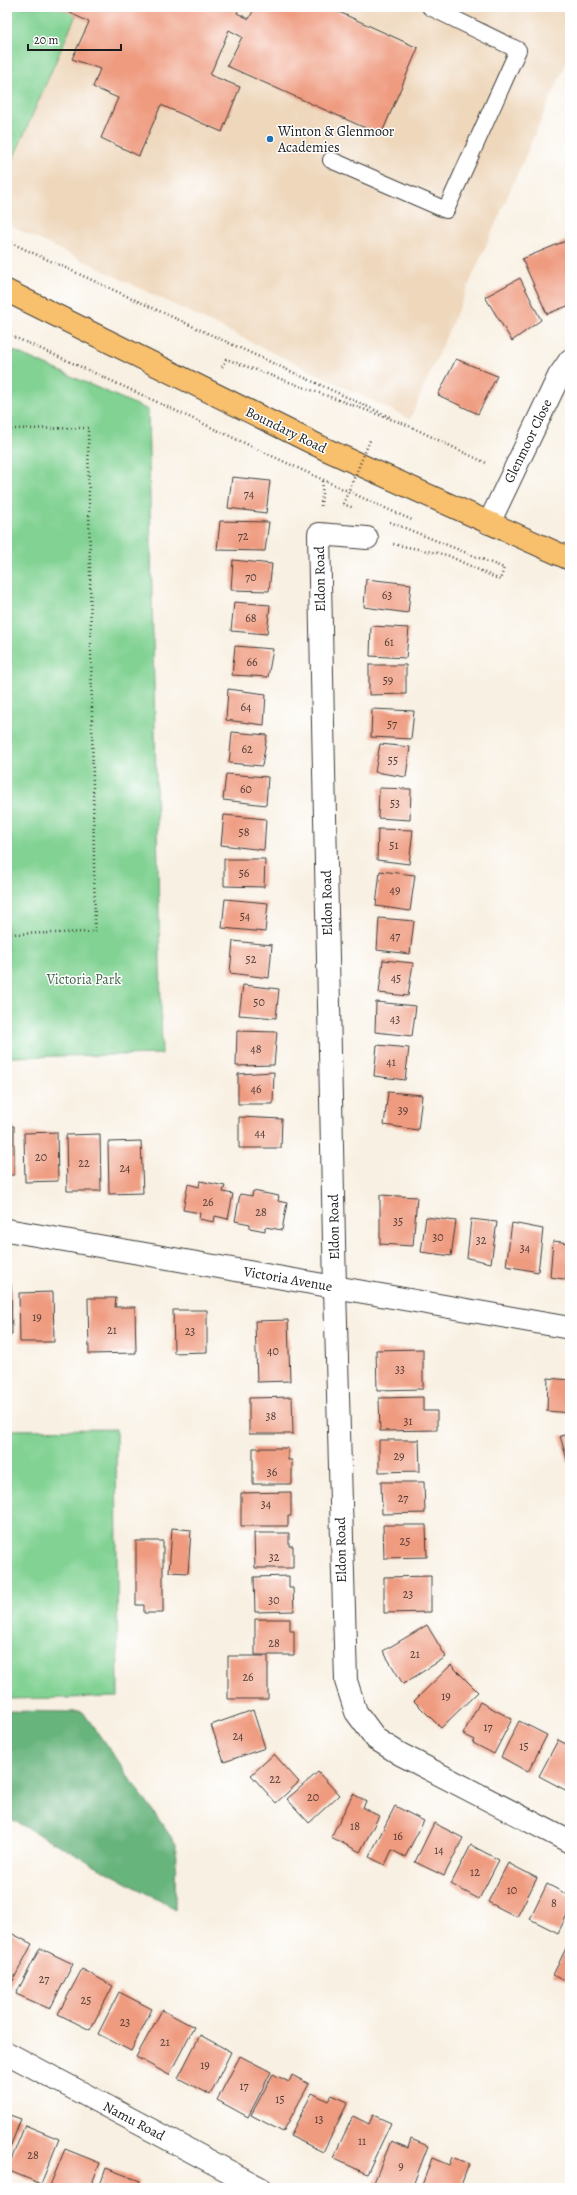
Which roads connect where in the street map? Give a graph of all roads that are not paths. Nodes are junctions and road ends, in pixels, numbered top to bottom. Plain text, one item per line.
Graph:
1 (430, 7) edge
2 (331, 160) dead end
3 (7, 291) edge
4 (570, 360) edge
5 (489, 523) junction
6 (367, 538) road end
7 (570, 559) edge
8 (7, 1230) edge
9 (335, 1288) junction
10 (570, 1328) edge
11 (570, 1842) edge
12 (7, 2053) edge
13 (260, 2188) edge

1 - 2 lane
3 - 5 main road, Boundary Road
4 - 5 street, Glenmoor Close
5 - 7 main road, Boundary Road
6 - 9 street, Eldon Road
8 - 9 street, Victoria Avenue
9 - 10 street, Victoria Avenue
9 - 11 street, Eldon Road
12 - 13 street, Namu Road

